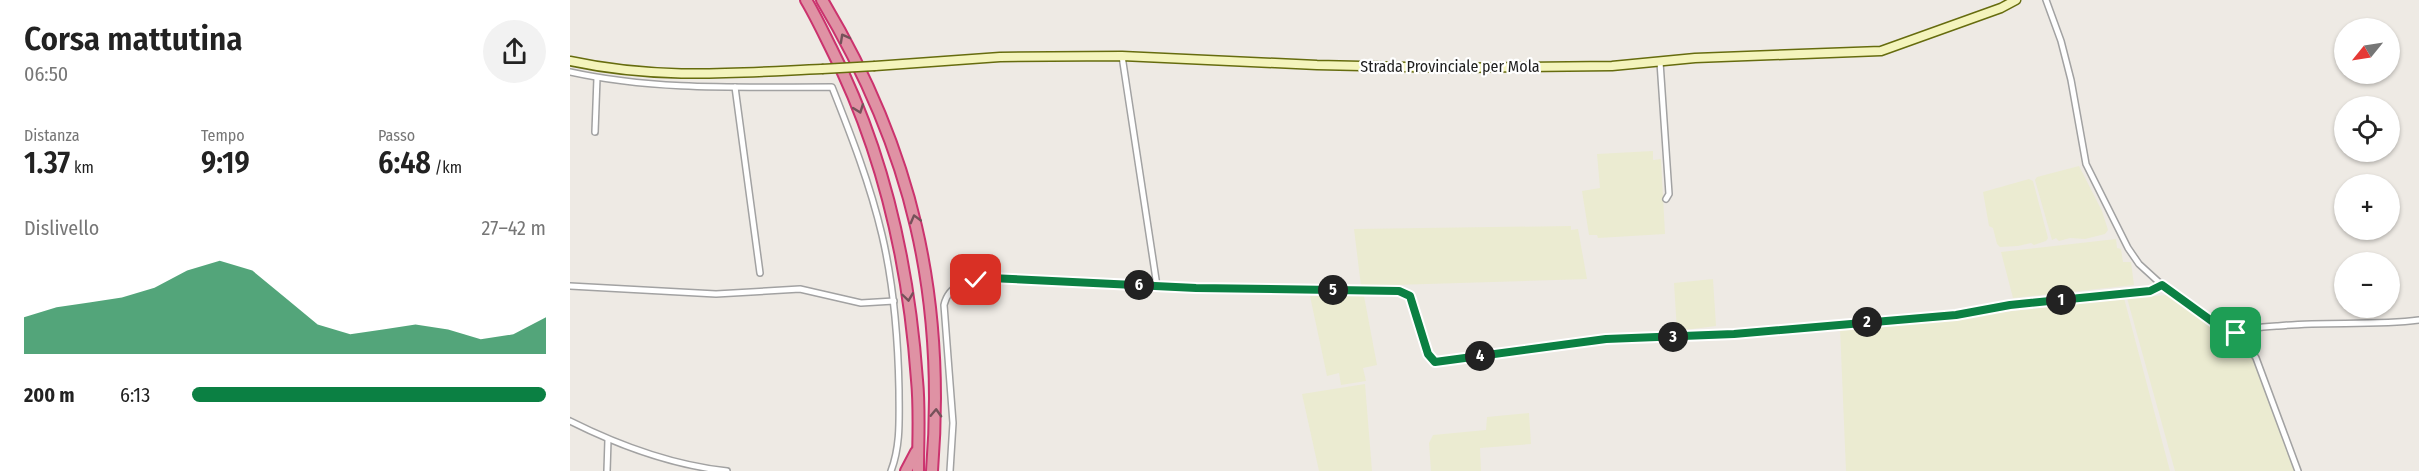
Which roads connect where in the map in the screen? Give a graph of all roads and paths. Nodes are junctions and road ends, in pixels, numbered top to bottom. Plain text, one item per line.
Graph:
1 (806, 0) edge
2 (822, 0) edge
3 (2016, 0) edge
4 (2046, 0) edge
5 (1122, 56) junction
6 (570, 61) edge
7 (1660, 62) junction
8 (570, 72) edge
9 (597, 78) junction
10 (735, 87) junction
11 (595, 132) dead end
12 (1666, 199) dead end
13 (760, 273) dead end
14 (2162, 285) junction
15 (570, 286) edge
16 (1157, 286) junction
17 (894, 301) junction
18 (2419, 320) edge
19 (2231, 335) junction
20 (570, 421) edge
21 (608, 440) junction
22 (918, 446) junction
23 (607, 471) edge
24 (727, 471) edge
25 (891, 471) edge
26 (906, 471) edge
27 (918, 471) edge
28 (932, 471) edge
29 (950, 471) edge
30 (2298, 471) edge

1 -> 22 highway
28 -> 2 highway
3 - 7 street, Strada Provinciale per Mola
4 - 14 street
5 - 6 street, Strada Provinciale per Mola, bridge
5 - 7 street, Strada Provinciale per Mola
5 - 16 street
7 - 12 street
8 - 9 street
9 - 10 street
9 - 11 street
10 - 13 street
10 - 17 street
14 - 16 street
14 - 19 street
15 - 17 street
16 - 29 street
17 - 25 street
18 - 19 street
19 - 30 street
20 - 21 street
21 - 23 street
21 - 24 street
22 - 26 highway
22 - 27 highway

